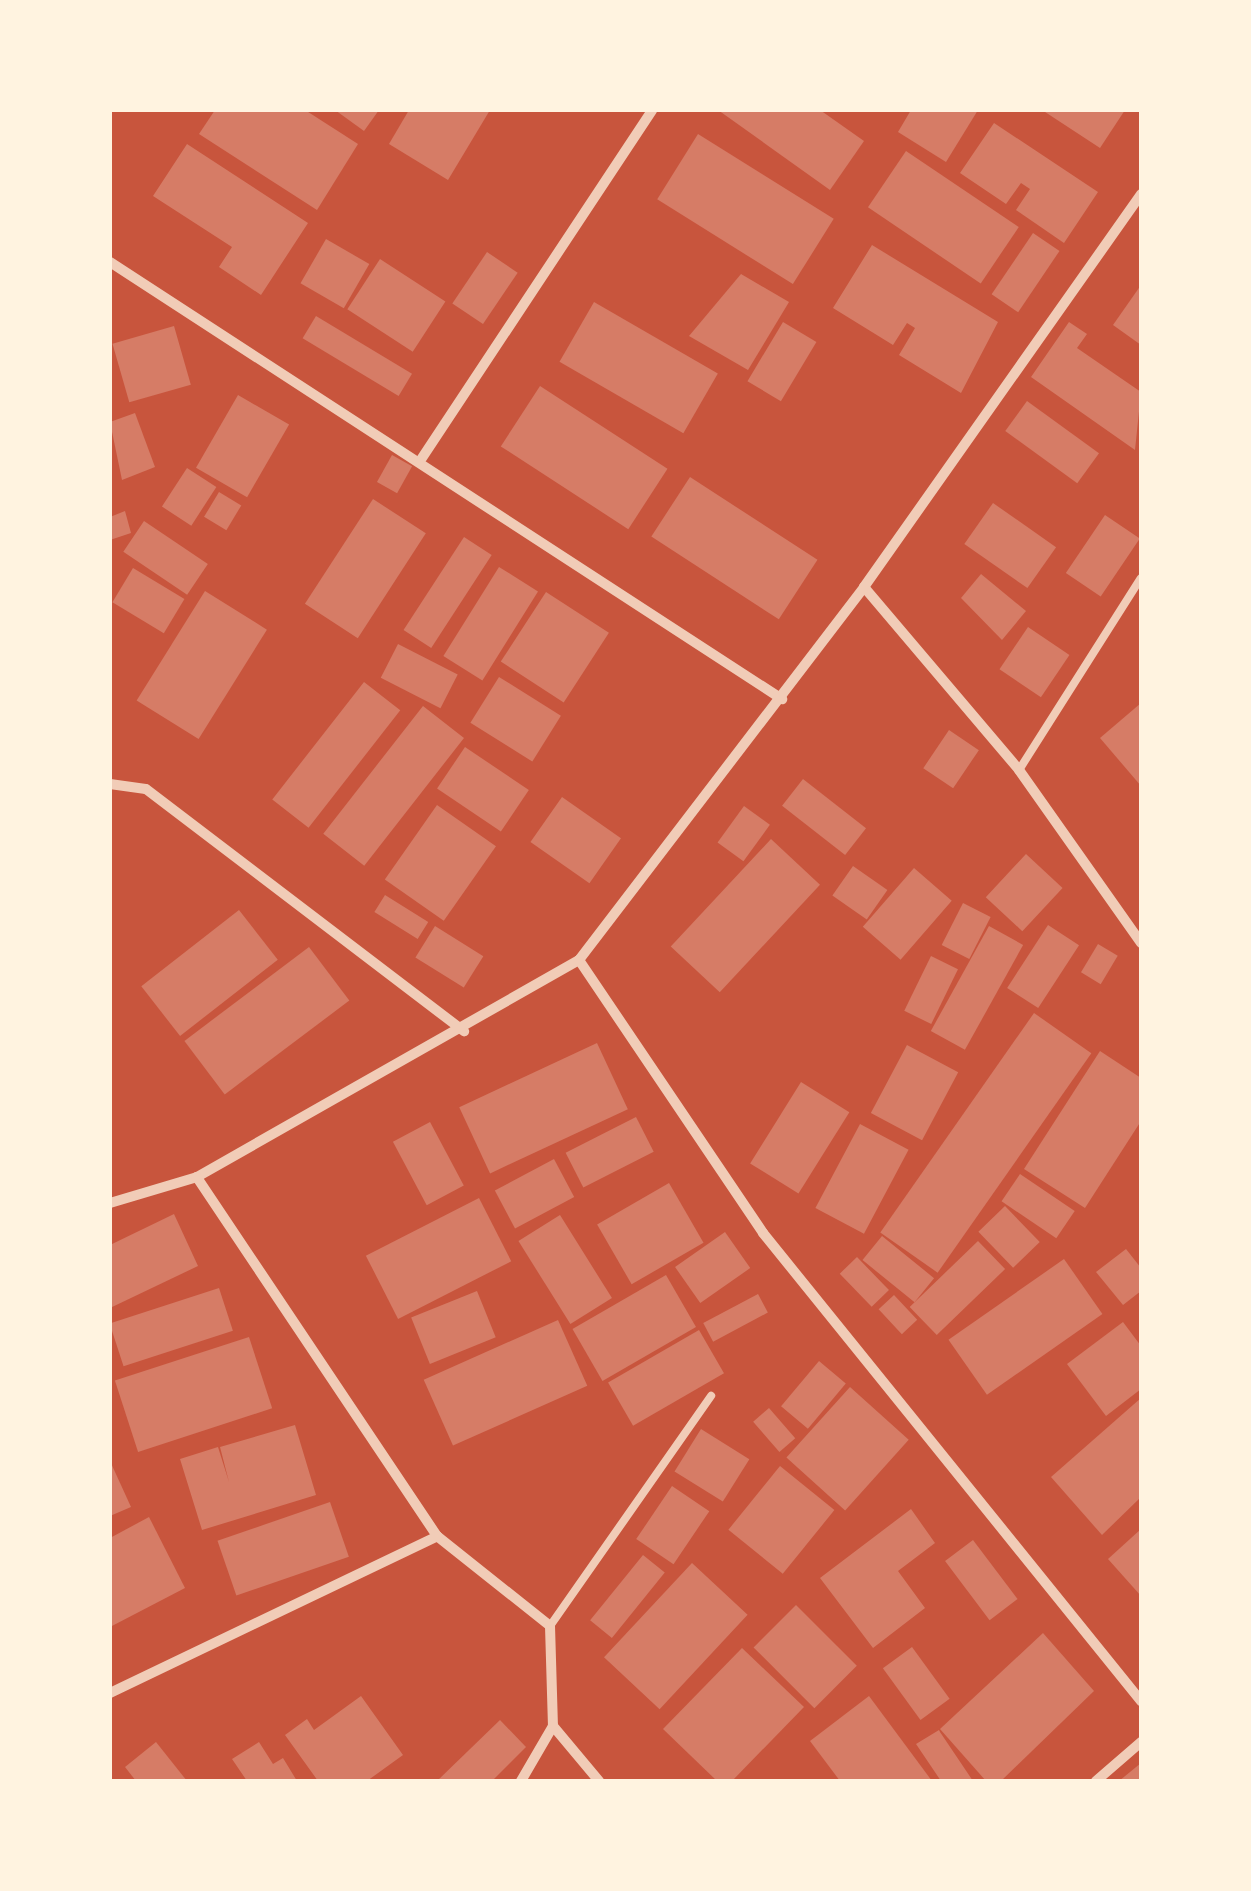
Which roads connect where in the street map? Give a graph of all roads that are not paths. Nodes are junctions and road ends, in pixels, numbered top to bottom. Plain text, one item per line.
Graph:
1 (652, 110) edge
2 (1141, 194) edge
3 (110, 262) edge
4 (422, 458) junction
5 (1141, 578) edge
6 (864, 587) junction
7 (782, 698) junction
8 (1019, 770) junction
9 (110, 784) edge
10 (1141, 944) edge
11 (579, 960) junction
12 (464, 1031) junction
13 (198, 1177) junction
14 (110, 1203) edge
15 (711, 1396) dead end
16 (436, 1536) junction
17 (550, 1626) junction
18 (110, 1693) edge
19 (1141, 1701) edge
20 (553, 1726) junction
21 (1141, 1742) edge
22 (521, 1781) edge
23 (599, 1781) edge
24 (1096, 1781) edge

1 - 4 street
2 - 6 street
3 - 4 street
4 - 7 street
5 - 8 lane
6 - 7 street
6 - 8 street
7 - 11 street
8 - 10 street
9 - 12 street
11 - 12 street
11 - 19 street
12 - 13 street
13 - 14 street
13 - 16 street
15 - 17 lane
16 - 17 street
16 - 18 street
17 - 20 street
20 - 22 street
20 - 23 street
21 - 24 street

